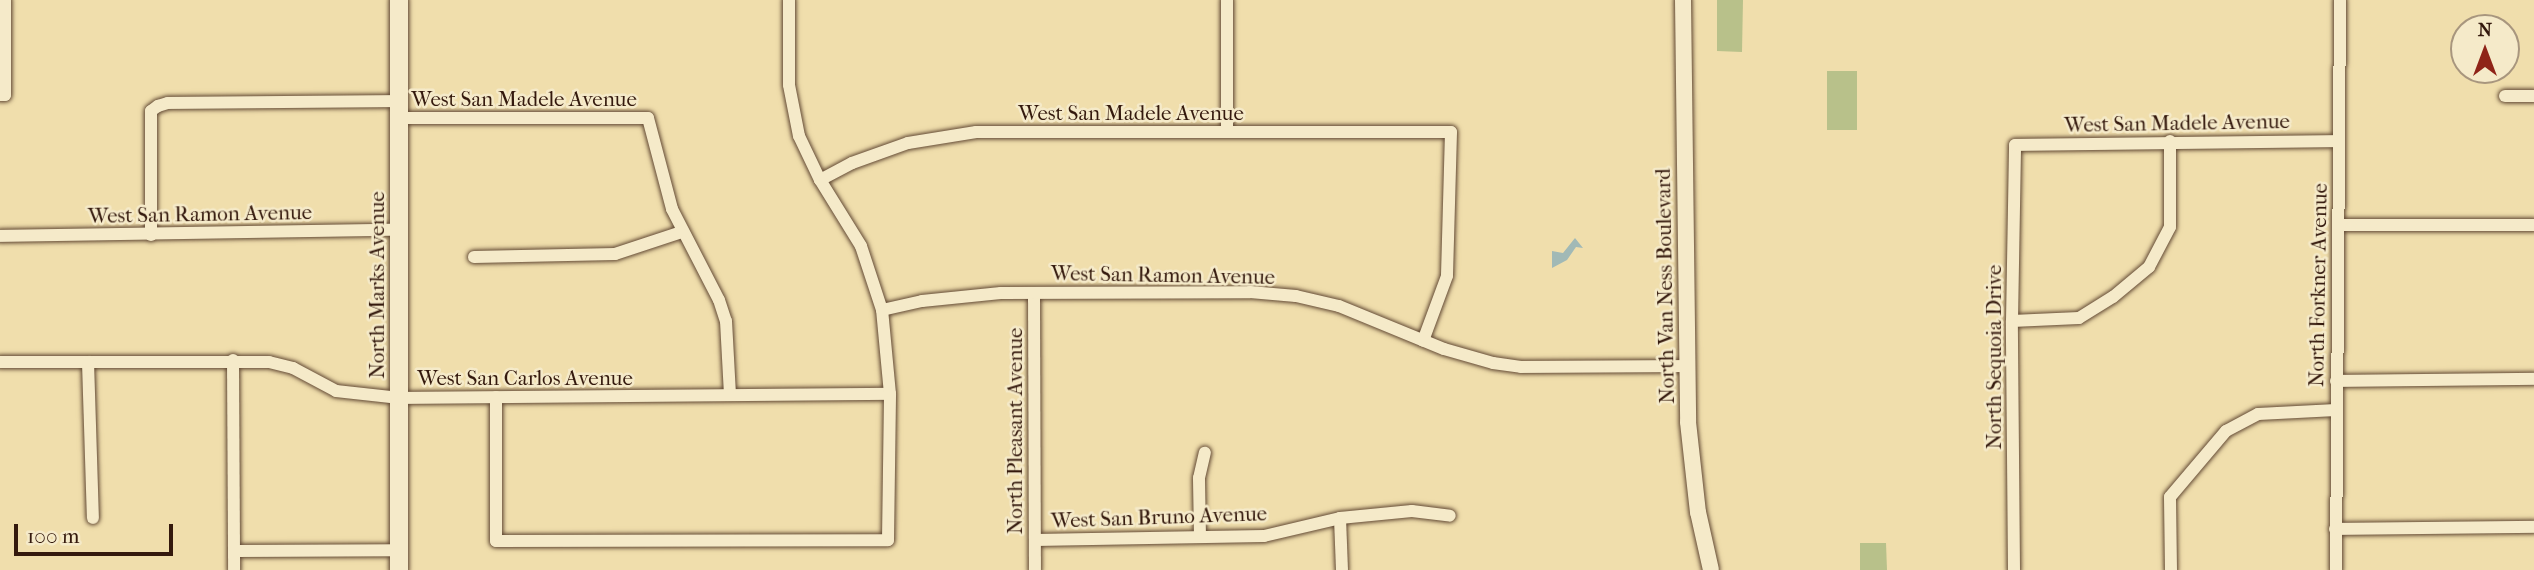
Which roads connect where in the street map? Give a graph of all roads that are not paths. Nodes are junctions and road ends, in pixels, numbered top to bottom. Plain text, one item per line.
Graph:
1 (5, 0) edge
2 (399, 0) edge
3 (789, 0) edge
4 (1227, 0) edge
5 (1683, 0) edge
6 (2340, 0) edge
7 (3, 95) edge
8 (2505, 96) dead end
9 (2534, 96) edge
10 (400, 110) junction
11 (1227, 132) junction
12 (2170, 141) junction
13 (2339, 141) junction
14 (2015, 145) joint
15 (820, 180) junction
16 (2337, 225) junction
17 (2534, 225) edge
18 (400, 230) junction
19 (682, 232) junction
20 (151, 235) junction
21 (0, 236) edge
22 (474, 257) dead end
23 (1034, 293) junction
24 (882, 310) junction
25 (2012, 321) junction
26 (1423, 341) junction
27 (233, 360) junction
28 (0, 362) edge
29 (88, 362) junction
30 (1686, 366) junction
31 (2534, 379) edge
32 (2336, 381) junction
33 (890, 394) junction
34 (730, 396) junction
35 (496, 397) junction
36 (400, 398) junction
37 (2336, 410) junction
38 (1205, 453) dead end
39 (1450, 516) dead end
40 (93, 518) dead end
41 (1340, 518) junction
42 (2534, 527) edge
43 (2335, 529) junction
44 (1200, 537) junction
45 (1035, 540) junction
46 (235, 551) junction
47 (399, 551) junction
48 (234, 570) edge
49 (399, 570) edge
50 (1035, 570) edge
51 (1342, 570) edge
52 (1711, 570) edge
53 (2014, 570) edge
54 (2171, 570) edge
55 (2336, 570) edge

1 - 7 street
2 - 10 main road, North Marks Avenue
3 - 15 street
4 - 11 street
5 - 30 street, North Van Ness Boulevard
6 - 13 street, North Forkner Avenue
8 - 9 street
10 - 18 main road, North Marks Avenue
10 - 19 street, West San Madele Avenue
10 - 20 street, West San Madele Avenue
11 - 15 street, West San Madele Avenue
11 - 26 street, West San Madele Avenue
12 - 13 street, West San Madele Avenue
12 - 14 street, West San Madele Avenue
12 - 25 street
13 - 16 street, North Forkner Avenue
14 - 25 street, North Sequoia Drive
15 - 24 street
16 - 17 street
16 - 32 street, North Forkner Avenue
18 - 20 street, West San Ramon Avenue
18 - 36 main road, North Marks Avenue
19 - 22 street
19 - 34 street
20 - 21 street, West San Ramon Avenue
23 - 24 street, West San Ramon Avenue
23 - 26 street, West San Ramon Avenue
23 - 45 street, North Pleasant Avenue
24 - 33 street
25 - 53 street, North Sequoia Drive
26 - 30 street, West San Ramon Avenue
27 - 29 street, West San Carlos Avenue
27 - 36 street, West San Carlos Avenue
27 - 46 street
28 - 29 street, West San Carlos Avenue
29 - 40 street
30 - 52 street, North Van Ness Boulevard
31 - 32 street
32 - 37 street, North Forkner Avenue
33 - 34 street, West San Carlos Avenue
33 - 35 street
34 - 35 street, West San Carlos Avenue
35 - 36 street, West San Carlos Avenue
36 - 47 main road, North Marks Avenue
37 - 43 street, North Forkner Avenue
37 - 54 street
38 - 44 street
39 - 41 street, West San Bruno Avenue
41 - 44 street, West San Bruno Avenue
41 - 51 street
42 - 43 street
43 - 55 street, North Forkner Avenue
44 - 45 street, West San Bruno Avenue
45 - 50 street, North Pleasant Avenue
46 - 47 street
46 - 48 street
47 - 49 main road, North Marks Avenue

